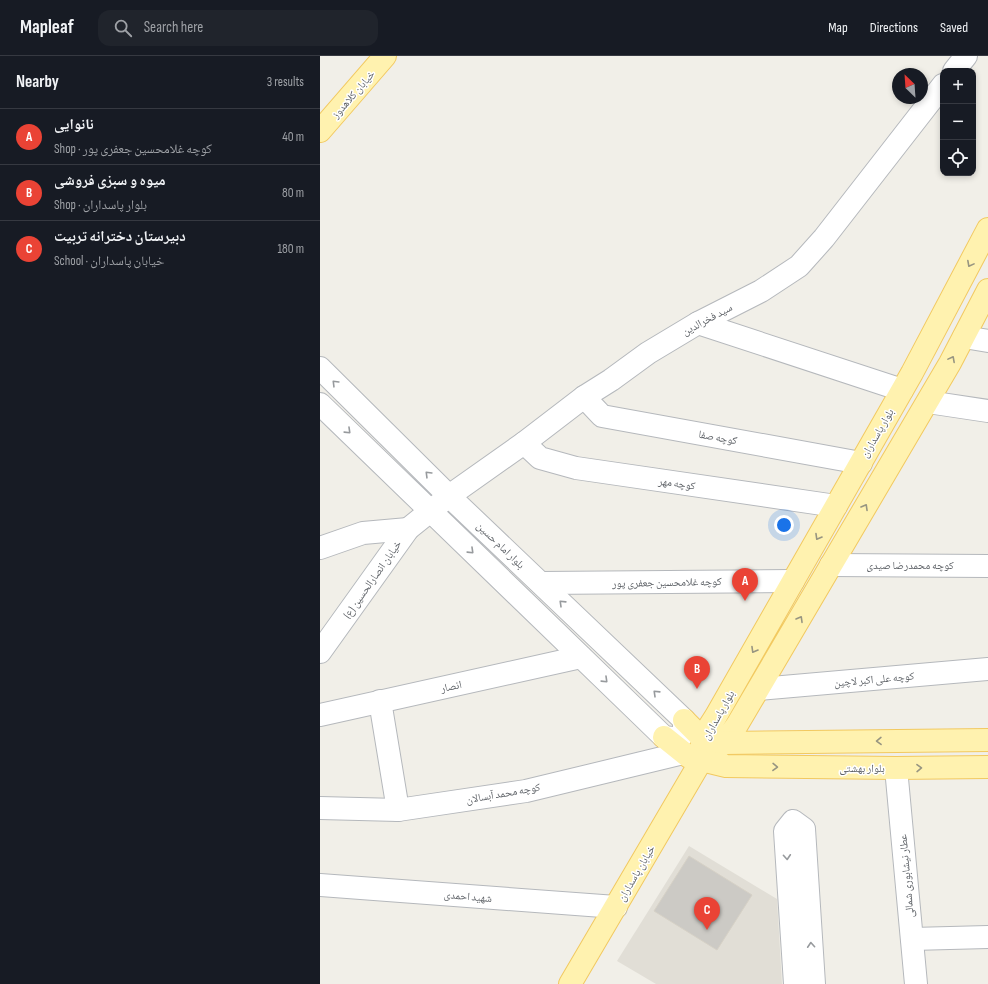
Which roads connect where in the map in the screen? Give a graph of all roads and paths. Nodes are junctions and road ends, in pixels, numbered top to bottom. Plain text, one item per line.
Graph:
1 (385, 56) edge
2 (966, 56) edge
3 (956, 68) edge
4 (940, 89) edge
5 (320, 131) edge
6 (988, 230) edge
7 (988, 290) edge
8 (698, 323) junction
9 (964, 337) junction
10 (988, 341) edge
11 (320, 368) edge
12 (907, 381) junction
13 (932, 394) junction
14 (584, 397) junction
15 (320, 404) edge
16 (988, 411) edge
17 (888, 414) junction
18 (914, 424) junction
19 (524, 443) junction
20 (407, 454) junction
21 (861, 463) junction
22 (390, 472) junction
23 (450, 496) junction
24 (836, 506) junction
25 (430, 511) junction
26 (472, 518) junction
27 (408, 529) junction
28 (455, 534) junction
29 (320, 548) edge
30 (831, 565) junction
31 (988, 566) edge
32 (793, 581) junction
33 (541, 583) junction
34 (320, 652) edge
35 (581, 657) junction
36 (988, 670) edge
37 (759, 689) junction
38 (380, 701) junction
39 (320, 715) edge
40 (716, 716) junction
41 (684, 720) junction
42 (740, 733) junction
43 (664, 737) junction
44 (702, 738) junction
45 (988, 740) edge
46 (692, 757) junction
47 (736, 766) junction
48 (988, 767) edge
49 (896, 768) junction
50 (320, 808) edge
51 (398, 810) junction
52 (320, 885) edge
53 (616, 908) junction
54 (988, 937) edge
55 (912, 939) junction
56 (570, 984) edge
57 (795, 984) edge
58 (814, 984) edge
59 (916, 984) edge

1 - 5 main road, خیابان کلاهدوز
2 - 3 street
4 - 8 street, سید فخرالدین
6 -> 12 main road, بلوار پاسداران
7 - 9 main road, بلوار پاسداران
8 - 12 street
8 - 14 street, سید فخرالدین
9 - 10 street
13 -> 9 main road, بلوار پاسداران
20 -> 11 street, بلوار امام حسین
12 - 13 main road
12 - 17 main road, بلوار پاسداران
13 - 16 street
13 - 18 main road, بلوار پاسداران
14 - 19 street, سید فخرالدین
14 - 21 street, کوچه صفا
15 -> 22 street
17 - 18 main road
17 - 21 main road, بلوار پاسداران
30 -> 18 main road, بلوار پاسداران
19 - 23 street, سید فخرالدین
19 - 24 street, کوچه مهر
20 - 22 street
23 -> 20 street, بلوار امام حسین
21 - 24 main road, بلوار پاسداران
22 - 25 street
23 - 25 street, سید فخرالدین
23 - 26 street, بلوار امام حسین
24 -> 32 main road, بلوار پاسداران
25 - 27 street, خیابان انصارالحسین (ع)
25 - 28 street
26 - 28 street
26 - 33 street, بلوار امام حسین
27 - 29 street
27 - 34 street, خیابان انصارالحسین (ع)
28 -> 35 street
30 - 31 street, کوچه محمدرضا صیدی
37 -> 30 main road, بلوار پاسداران
32 - 33 street, کوچه غلامحسین جعفری پور
32 -> 40 main road, بلوار پاسداران
41 -> 33 street, بلوار امام حسین
35 - 38 street, انصار
35 -> 43 street
36 - 37 street, کوچه علی اکبر لاچین
37 - 42 main road, بلوار پاسداران
38 - 39 street, انصار
38 - 51 street
40 - 42 main road
40 - 44 main road, بلوار پاسداران
41 - 43 street
41 - 44 main road
42 - 44 main road
45 -> 42 main road
42 - 46 main road, بلوار پاسداران
42 - 47 main road
43 - 46 main road
44 - 46 main road, بلوار پاسداران
46 - 47 main road, بلوار بهشتی
46 - 51 street, کوچه محمد آبسالان
46 - 53 main road, خیابان پاسداران
47 -> 49 main road, بلوار بهشتی
49 -> 48 main road, بلوار بهشتی
49 - 55 street, عطار نیشابوری شمالی
50 - 51 street, کوچه محمد آبسالان
52 - 53 street, شهید احمدی
53 - 56 main road, خیابان پاسداران
54 - 55 street
55 - 59 street, عطار نیشابوری شمالی
58 -> 57 street

